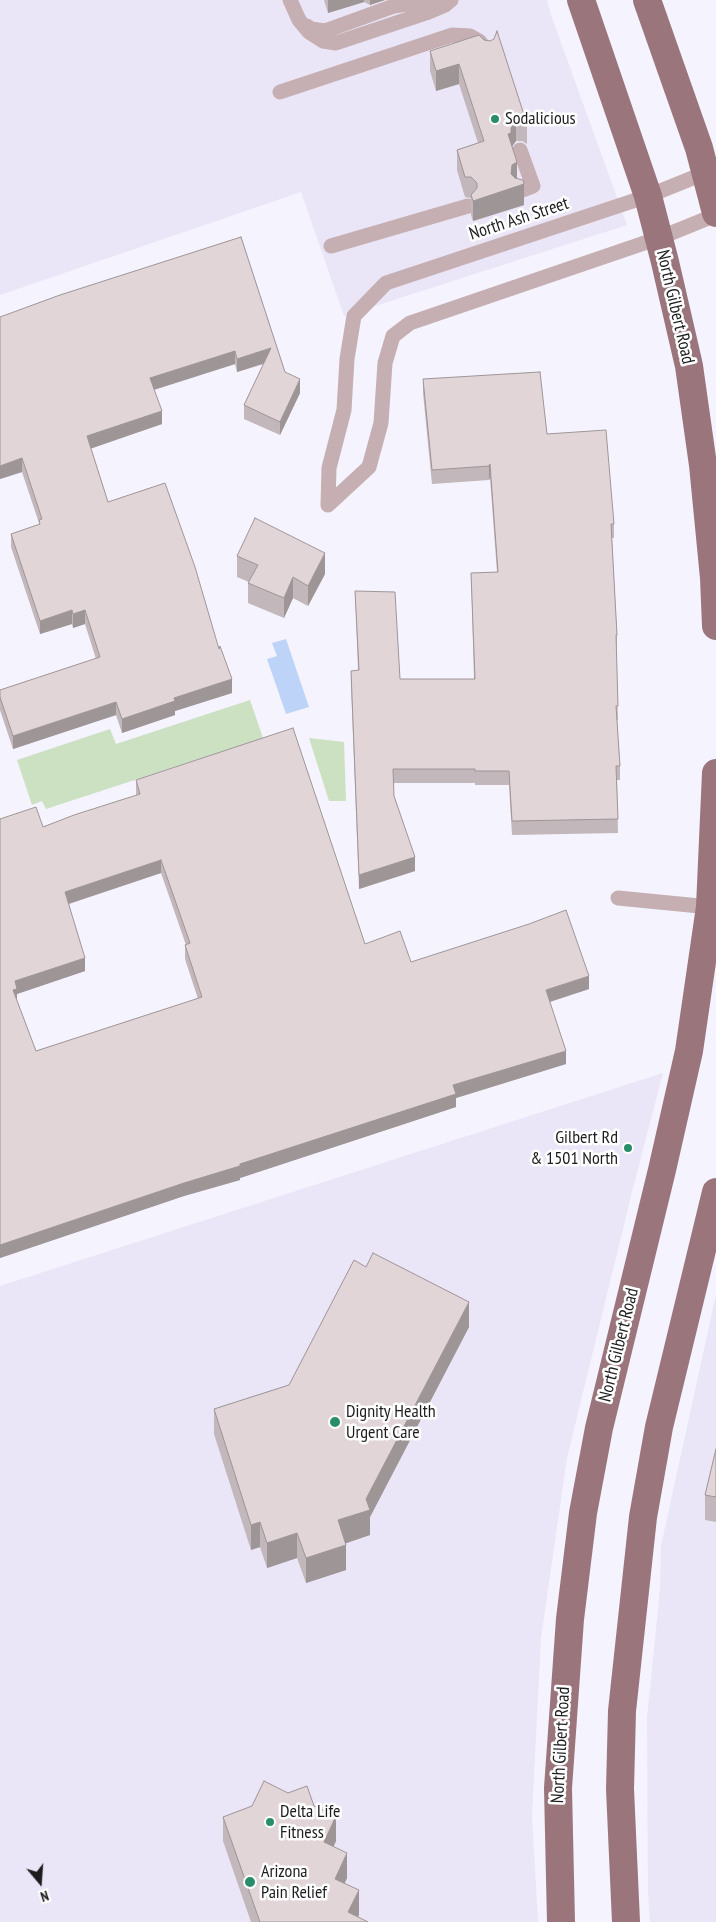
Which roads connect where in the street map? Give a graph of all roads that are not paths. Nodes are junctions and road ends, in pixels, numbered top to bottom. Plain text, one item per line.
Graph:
1 (290, 0) edge
2 (581, 0) edge
3 (647, 0) edge
4 (448, 3) edge
5 (488, 52) edge
6 (280, 92) dead end
7 (520, 150) dead end
8 (705, 173) junction
9 (520, 190) edge
10 (648, 196) junction
11 (468, 206) dead end
12 (716, 214) edge
13 (659, 238) junction
14 (331, 246) dead end
15 (716, 626) edge
16 (716, 773) edge
17 (618, 898) dead end
18 (710, 907) junction
19 (716, 1192) edge
20 (562, 1922) edge
21 (626, 1922) edge

1 - 4 lane
2 - 10 main road, North Gilbert Road
3 - 8 main road
5 - 6 lane
7 - 9 lane
8 - 10 lane, North Ash Street
8 - 12 main road
10 - 13 main road, North Gilbert Road
10 - 13 lane, North Ash Street
11 - 14 lane
12 - 13 lane
13 - 15 main road, North Gilbert Road
16 - 18 main road, North Gilbert Road
17 - 18 lane
18 - 20 main road, North Gilbert Road
19 - 21 main road

